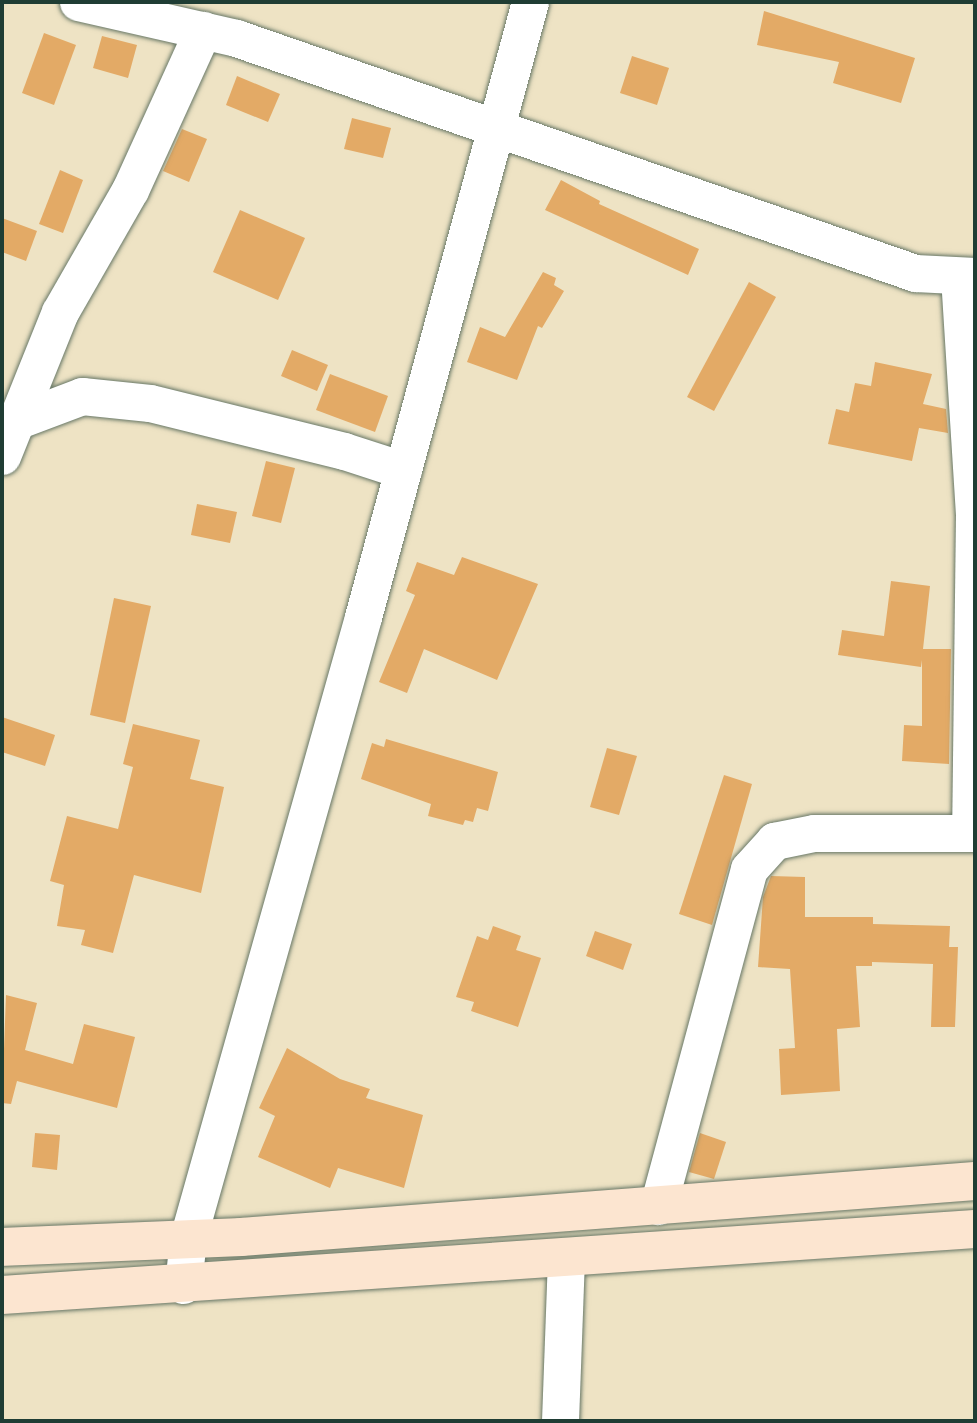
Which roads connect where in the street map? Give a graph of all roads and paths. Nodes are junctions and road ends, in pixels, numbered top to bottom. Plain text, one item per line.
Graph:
1 (78, 2) edge
2 (530, 2) edge
3 (204, 30) junction
4 (495, 127) junction
5 (967, 276) edge
6 (16, 421) junction
7 (2, 456) edge
8 (403, 470) junction
9 (973, 833) edge
10 (975, 1181) edge
11 (658, 1206) junction
12 (975, 1229) edge
13 (188, 1238) junction
14 (2, 1247) edge
15 (566, 1256) junction
16 (183, 1285) junction
17 (2, 1294) edge
18 (560, 1421) edge

1 - 3 street
2 - 4 street
3 - 4 street
3 - 6 street
4 - 5 street
4 - 8 street
5 - 9 street
6 - 7 street
6 - 8 street
8 - 13 street
9 - 11 street
10 - 11 street
11 - 13 street
12 - 15 street
13 - 14 street
13 - 16 street
15 - 16 street
15 - 18 street
16 - 17 street

